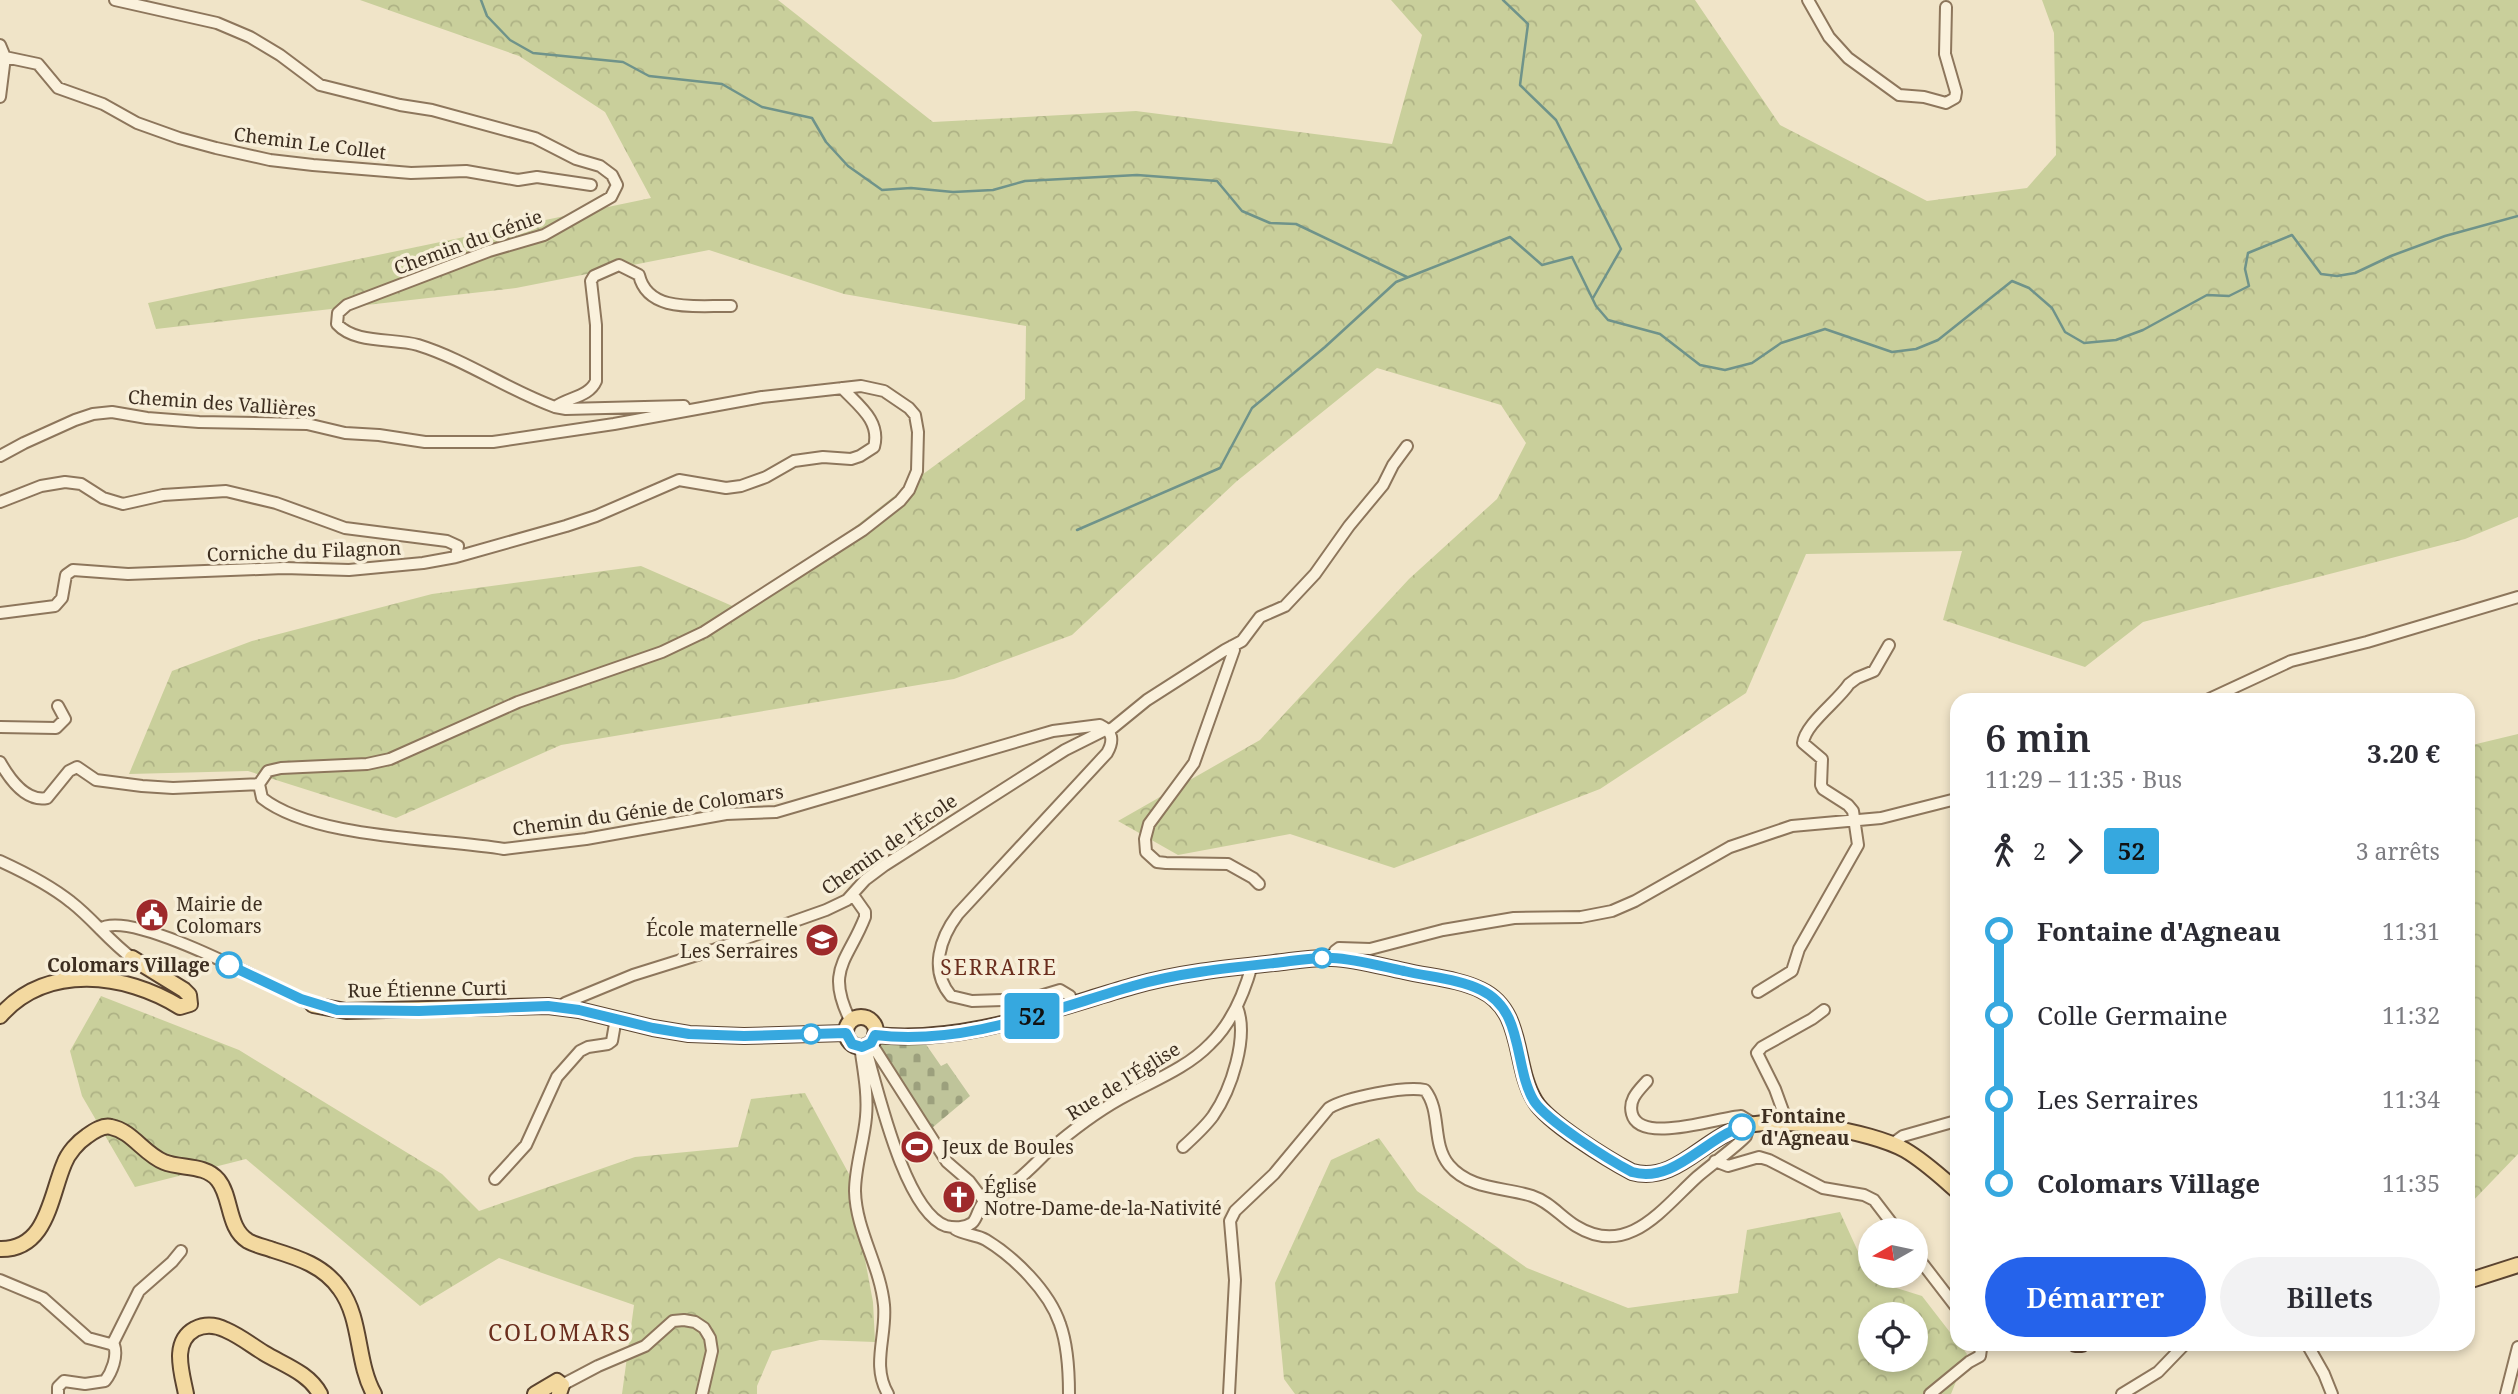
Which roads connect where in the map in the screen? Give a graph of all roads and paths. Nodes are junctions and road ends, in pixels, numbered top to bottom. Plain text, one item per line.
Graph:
1 (115, 0) edge
2 (1808, 0) edge
3 (1946, 8) dead end
4 (0, 45) edge
5 (5, 57) junction
6 (0, 97) edge
7 (591, 185) dead end
8 (730, 306) dead end
9 (842, 388) junction
10 (555, 407) junction
11 (699, 409) junction
12 (1407, 446) dead end
13 (0, 456) edge
14 (0, 502) edge
15 (456, 556) junction
16 (2518, 597) edge
17 (0, 613) edge
18 (1889, 645) dead end
19 (1232, 646) junction
20 (2222, 693) edge
21 (58, 706) dead end
22 (0, 727) edge
23 (1108, 730) junction
24 (0, 762) edge
25 (259, 784) junction
26 (1950, 801) edge
27 (1854, 821) junction
28 (0, 860) edge
29 (1259, 884) dead end
30 (853, 895) junction
31 (100, 929) junction
32 (132, 958) joint
33 (1333, 958) junction
34 (1252, 965) junction
35 (1758, 992) dead end
36 (313, 1004) joint
37 (1072, 1004) junction
38 (1237, 1007) junction
39 (563, 1008) junction
40 (1824, 1010) dead end
41 (0, 1016) edge
42 (616, 1018) junction
43 (848, 1027) junction
44 (867, 1043) junction
45 (1647, 1081) dead end
46 (1787, 1122) junction
47 (1950, 1123) edge
48 (1750, 1125) junction
49 (1892, 1144) junction
50 (1183, 1147) dead end
51 (1715, 1161) junction
52 (495, 1179) dead end
53 (1950, 1185) edge
54 (984, 1201) junction
55 (1888, 1218) edge
56 (950, 1226) junction
57 (0, 1249) edge
58 (181, 1251) dead end
59 (2518, 1265) edge
60 (1928, 1271) edge
61 (0, 1280) edge
62 (2475, 1280) edge
63 (1950, 1299) edge
64 (112, 1345) junction
65 (2518, 1347) edge
66 (1980, 1351) edge
67 (2178, 1351) edge
68 (2311, 1351) edge
69 (561, 1390) edge
70 (58, 1394) edge
71 (186, 1394) edge
72 (320, 1394) edge
73 (374, 1394) edge
74 (535, 1394) edge
75 (702, 1394) edge
76 (888, 1394) edge
77 (1069, 1394) edge
78 (1229, 1394) edge
79 (1930, 1394) edge
80 (2122, 1394) edge
81 (2332, 1394) edge
82 (2506, 1394) edge

1 - 10 street, Chemin du Génie
2 - 3 street
4 - 5 street
5 - 6 street
5 - 7 street, Chemin Le Collet
8 - 10 street
9 - 11 street
9 - 15 street, Corniche du Filagnon
9 - 25 street
10 - 11 street, Chemin du Génie
11 - 13 street, Chemin des Vallières
12 - 19 street, Chemin de l'École
14 - 15 street
15 - 17 street, Corniche du Filagnon
16 - 20 street
18 - 27 street
19 - 23 street, Chemin de l'École
19 - 29 street
21 - 22 street
23 - 25 street, Chemin du Génie de Colomars
23 - 30 street, Chemin de l'École
23 - 37 street
24 - 25 street
26 - 27 street
27 - 33 street
27 - 35 street
28 - 31 street
30 - 39 street, Chemin de l'École
30 - 43 street
31 - 32 street
31 - 36 street, Rue Étienne Curti
32 - 41 main road
33 - 34 main road
33 - 48 main road
34 - 37 main road
34 - 38 street, Rue de l'Église
36 - 39 main road, Rue Étienne Curti
37 - 44 main road
38 - 50 street
38 - 54 street, Rue de l'Église
39 - 42 main road, Rue Étienne Curti
40 - 46 street
42 - 43 main road, Rue Étienne Curti
42 - 52 street
43 - 44 main road
43 - 44 main road
44 - 54 street
44 - 56 street
44 - 76 street
45 - 48 street
46 - 48 main road
46 - 49 main road
47 - 49 street
48 - 51 street
49 - 53 main road
51 - 55 street
51 - 78 street
54 - 56 street, Rue de l'Église
56 - 77 street
57 - 73 main road
58 - 64 street
59 - 62 main road
60 - 63 street
61 - 64 street
64 - 70 street
65 - 82 street
66 - 79 street
67 - 80 street
68 - 81 street
69 - 74 main road
69 - 75 street
71 - 72 main road

